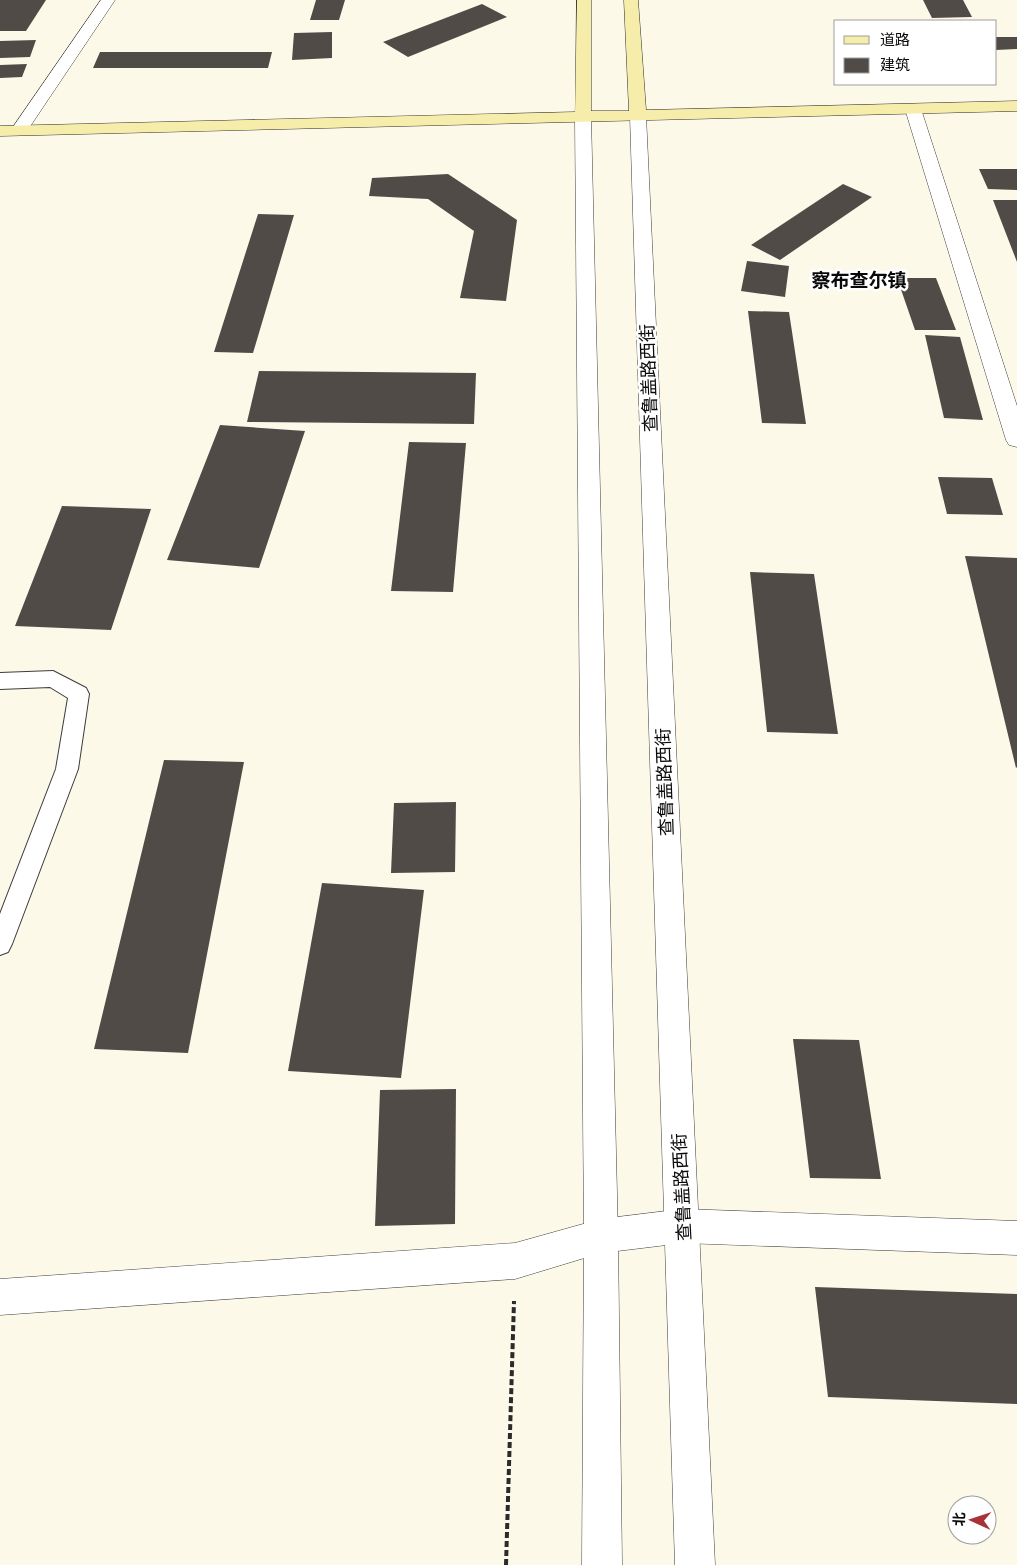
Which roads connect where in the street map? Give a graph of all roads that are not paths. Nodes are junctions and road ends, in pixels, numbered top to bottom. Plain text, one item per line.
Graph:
1 (108, 0) edge
2 (584, 0) edge
3 (631, 0) edge
4 (1017, 106) edge
5 (913, 109) junction
6 (638, 116) junction
7 (583, 117) junction
8 (19, 130) junction
9 (0, 131) edge
10 (1017, 440) edge
11 (0, 681) edge
12 (0, 944) edge
13 (683, 1226) junction
14 (601, 1236) junction
15 (1017, 1238) edge
16 (0, 1297) edge
17 (602, 1565) edge
18 (695, 1565) edge

1 - 8 street
2 - 7 main road
3 - 6 main road, 查鲁盖路西街
4 - 5 main road
5 - 6 main road
5 - 10 street
6 - 7 main road
6 - 13 street, 查鲁盖路西街
7 - 8 main road
7 - 14 street
8 - 9 main road
11 - 12 lane
13 - 14 street
13 - 15 street
13 - 18 street, 查鲁盖路西街
14 - 16 street
14 - 17 street

